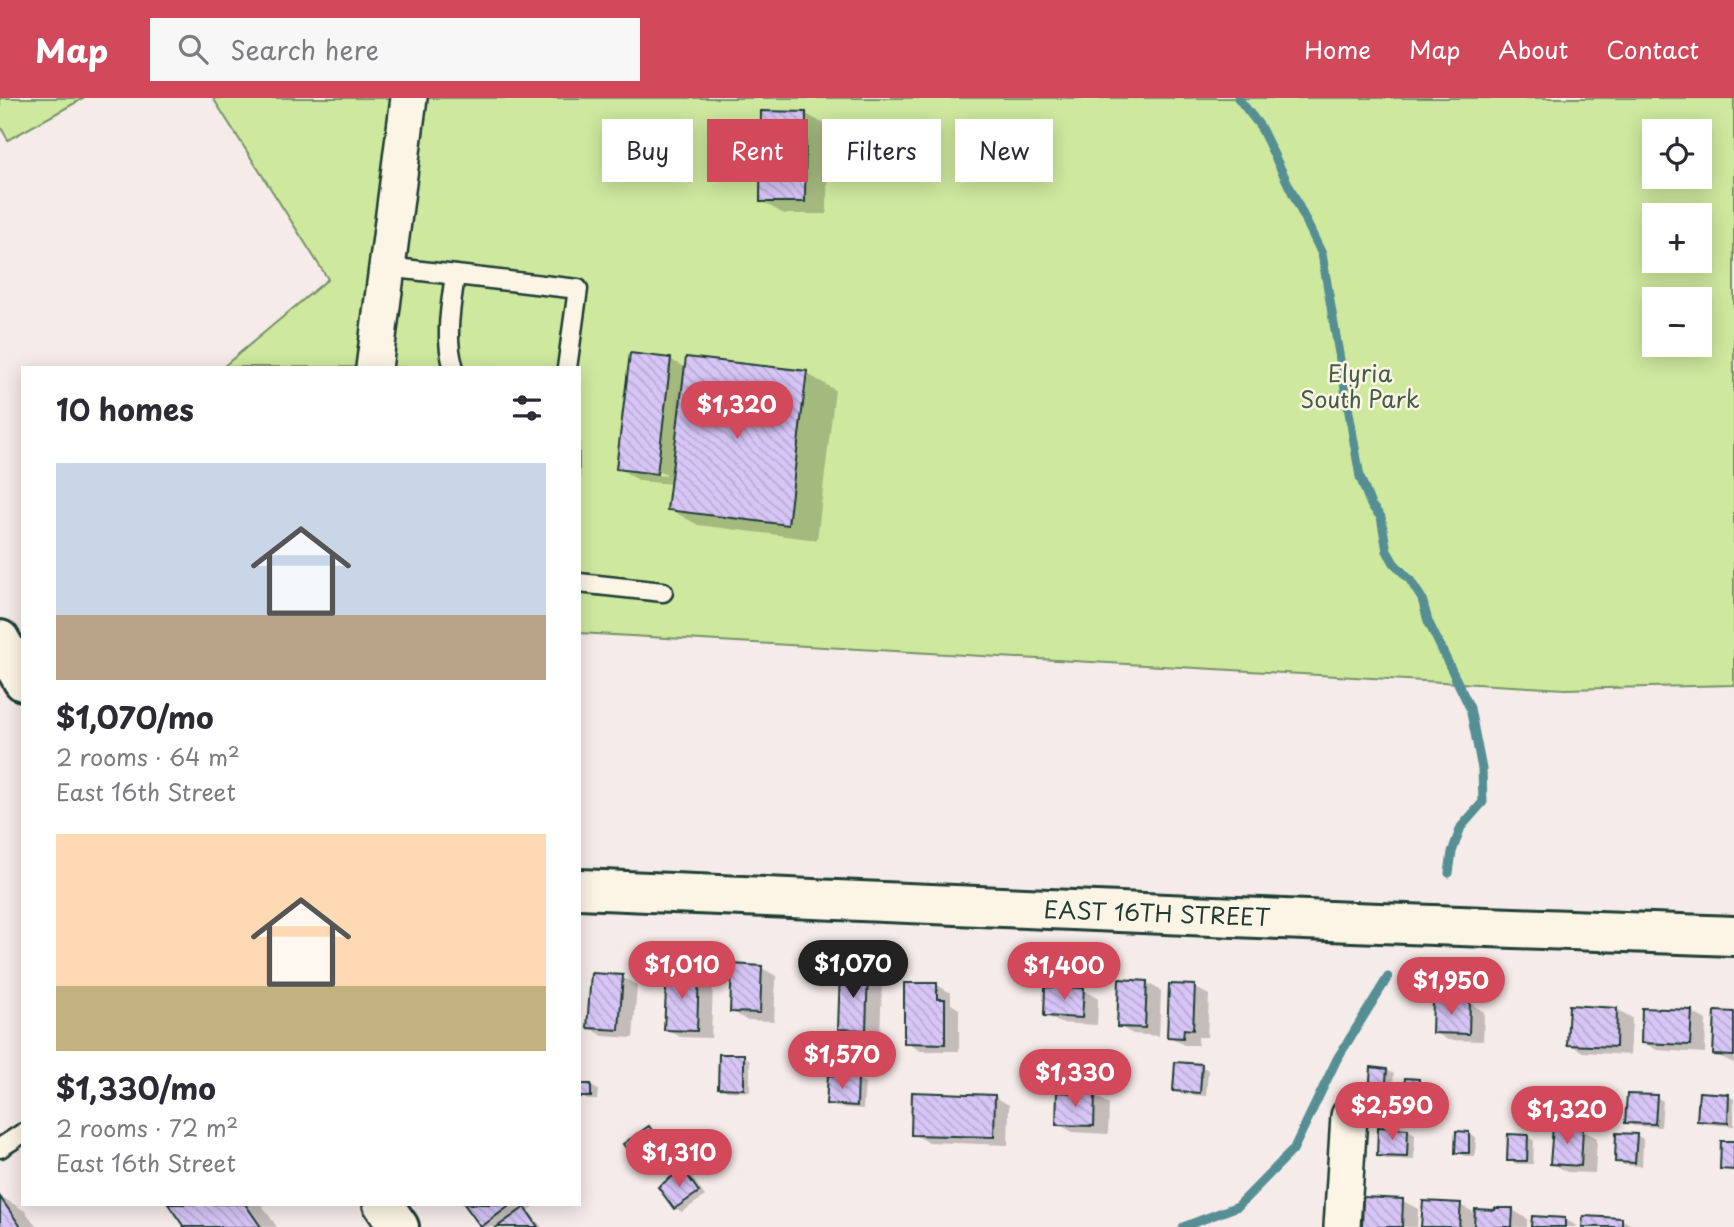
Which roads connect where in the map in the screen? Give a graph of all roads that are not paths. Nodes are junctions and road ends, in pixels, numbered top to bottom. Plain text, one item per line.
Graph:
1 (409, 98) edge
2 (387, 267) junction
3 (455, 275) junction
4 (374, 366) edge
5 (453, 366) edge
6 (567, 366) edge
7 (581, 583) edge
8 (663, 592) dead end
9 (0, 640) edge
10 (21, 677) edge
11 (581, 888) edge
12 (1734, 936) edge
13 (1349, 1116) dead end
14 (21, 1134) edge
15 (0, 1148) edge
16 (384, 1206) edge
17 (399, 1227) edge
18 (1342, 1227) edge

1 - 2 street
2 - 3 lane
2 - 4 street
3 - 5 lane
3 - 6 lane
7 - 8 lane
9 - 10 street
11 - 12 street, EAST 16TH STREET
13 - 18 street
14 - 15 lane
16 - 17 street

